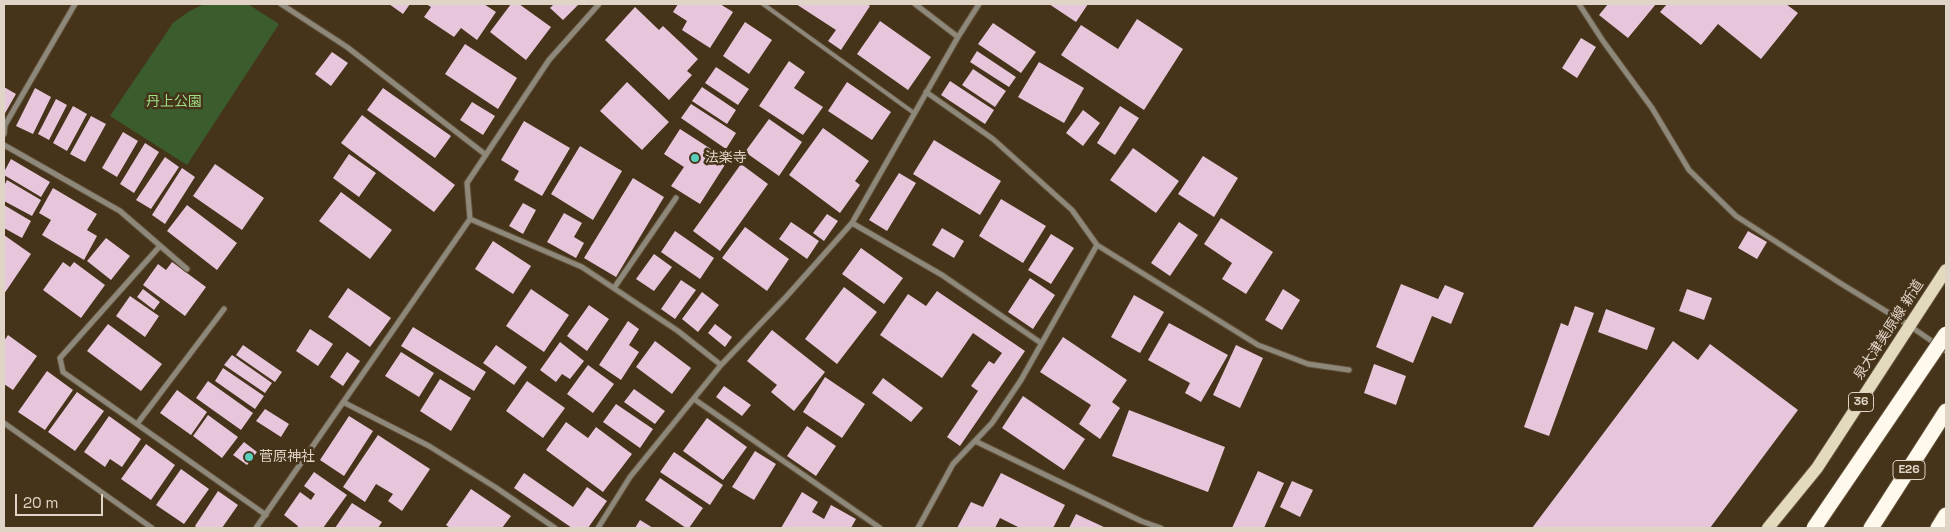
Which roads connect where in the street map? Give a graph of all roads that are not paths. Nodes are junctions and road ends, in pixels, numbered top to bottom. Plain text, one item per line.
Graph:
1 (75, 4) edge
2 (281, 4) edge
3 (599, 4) edge
4 (763, 4) edge
5 (915, 4) edge
6 (979, 4) edge
7 (1579, 4) edge
8 (958, 37) junction
9 (926, 92) junction
10 (914, 113) junction
11 (4, 134) edge
12 (4, 145) edge
13 (486, 155) junction
14 (676, 198) dead end
15 (470, 219) junction
16 (852, 223) junction
17 (1097, 244) junction
18 (160, 246) junction
19 (187, 269) dead end
20 (1946, 270) edge
21 (614, 288) junction
22 (224, 309) dead end
23 (1910, 326) junction
24 (1946, 334) edge
25 (1041, 343) junction
26 (1946, 351) edge
27 (721, 366) junction
28 (1349, 370) dead end
29 (694, 399) junction
30 (343, 402) junction
31 (1946, 410) edge
32 (4, 423) edge
33 (136, 424) junction
34 (975, 441) junction
35 (266, 515) junction
36 (1946, 515) edge
37 (1141, 521) junction
38 (152, 528) edge
39 (256, 528) edge
40 (555, 528) edge
41 (598, 528) edge
42 (880, 528) edge
43 (918, 528) edge
44 (1139, 528) edge
45 (1161, 528) edge
46 (1768, 528) edge
47 (1814, 528) edge
48 (1871, 528) edge
49 (1938, 528) edge

1 - 11 street
2 - 13 street
3 - 13 street
4 - 10 lane
5 - 8 street
6 - 8 street
7 - 23 street
8 - 9 street
9 - 10 street
9 - 17 street
10 - 16 street
12 - 18 street
13 - 15 street
14 - 21 street
15 - 21 street
15 - 30 street
16 - 25 street
16 - 27 street
17 - 25 street
17 - 28 street
18 - 19 street
18 - 33 street
20 - 23 main road, 泉大津美原線 新道 / 36
21 - 27 street
22 - 33 street
23 - 26 street
23 - 46 main road, 泉大津美原線 新道 / 36
24 - 47 highway, bridge
25 - 34 street
27 - 29 street
29 - 41 street
29 - 42 street
30 - 35 street
30 - 40 street
31 - 48 highway, E26
32 - 38 street
33 - 35 street
34 - 37 street
34 - 43 street
35 - 39 street
36 - 49 highway
37 - 44 street
37 - 45 street

